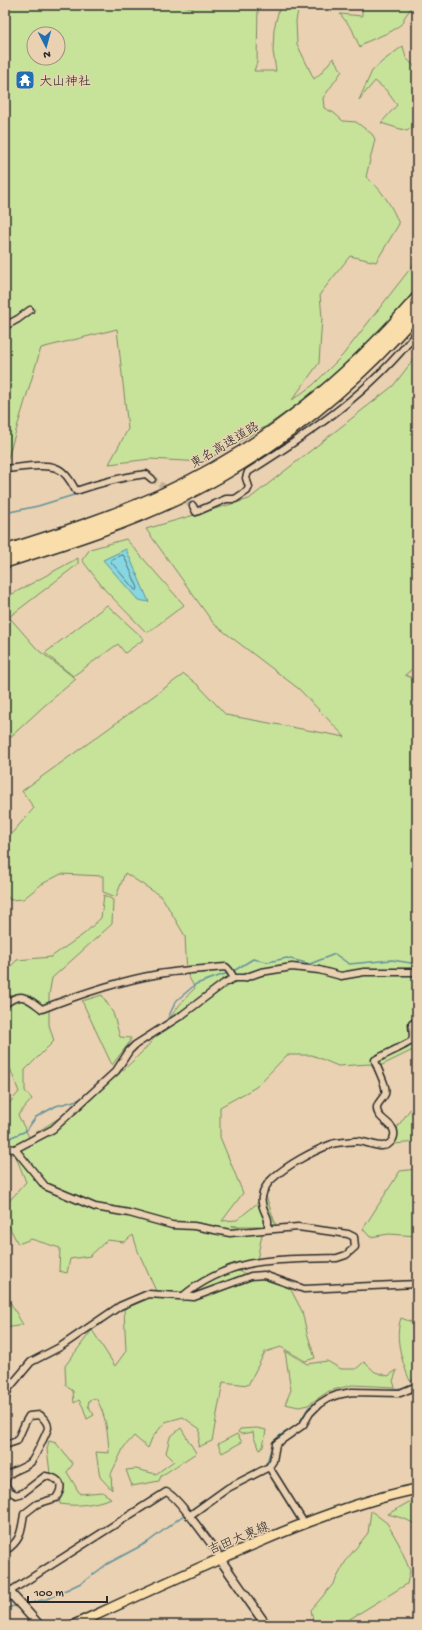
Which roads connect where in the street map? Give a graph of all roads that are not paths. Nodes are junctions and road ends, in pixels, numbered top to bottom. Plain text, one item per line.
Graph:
1 (417, 298) edge
2 (30, 310) dead end
3 (417, 313) edge
4 (5, 326) edge
5 (417, 332) edge
6 (5, 469) edge
7 (152, 479) tunnel mouth
8 (193, 506) tunnel mouth
9 (5, 551) edge
10 (5, 562) edge
11 (417, 972) edge
12 (232, 975) junction
13 (5, 1004) edge
14 (417, 1022) edge
15 (9, 1148) edge
16 (268, 1229) junction
17 (417, 1284) edge
18 (182, 1297) junction
19 (417, 1386) edge
20 (5, 1399) edge
21 (5, 1445) edge
22 (269, 1467) junction
23 (417, 1489) edge
24 (187, 1513) junction
25 (304, 1523) junction
26 (5, 1551) edge
27 (220, 1559) junction
28 (7, 1590) edge
29 (39, 1625) edge
30 (74, 1625) edge
31 (266, 1625) edge

1 - 9 highway, 東名高速道路
2 - 4 street
3 - 10 highway, 東名高速道路
5 - 8 street
6 - 7 street
11 - 12 street
12 - 13 street
12 - 15 street
14 - 16 street
15 - 16 street
16 - 18 street
17 - 18 street
18 - 20 street
19 - 22 street
21 - 26 street
22 - 24 street
22 - 25 street
23 - 25 main road, 吉田大東線
24 - 27 street
24 - 28 street
25 - 27 main road, 吉田大東線
27 - 30 main road, 吉田大東線
27 - 31 street
28 - 29 street

